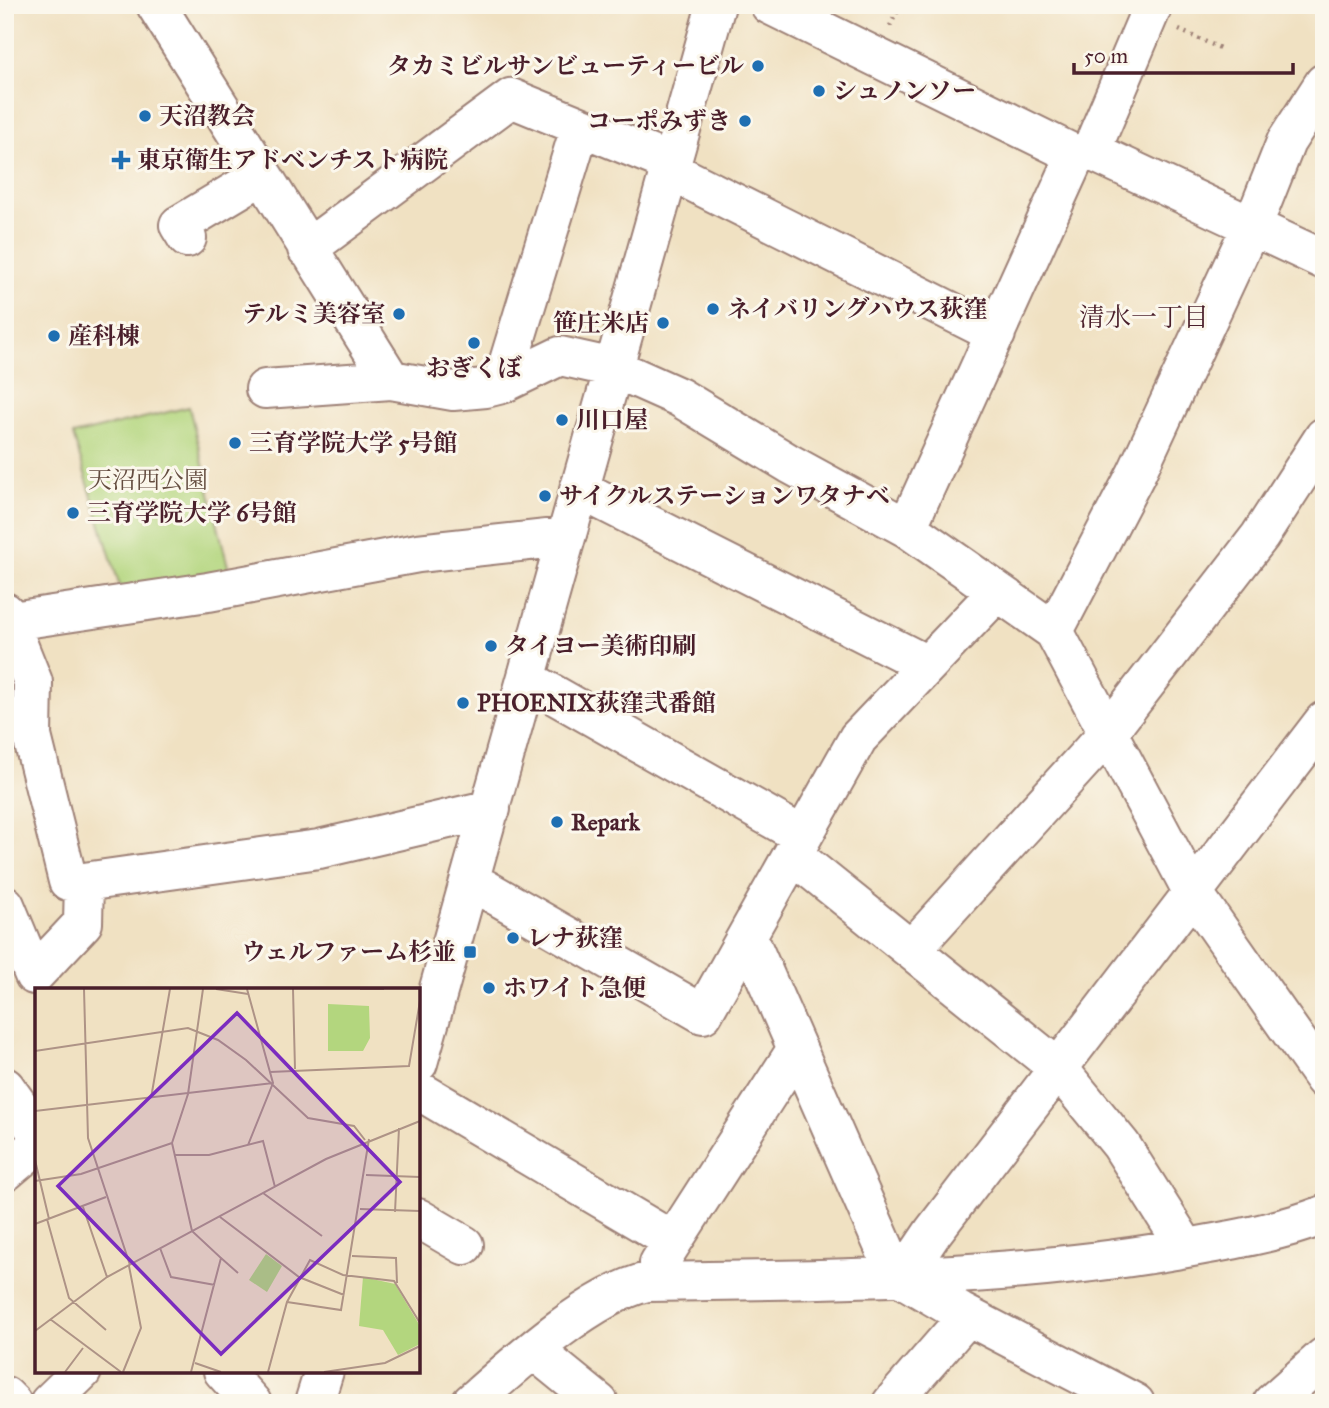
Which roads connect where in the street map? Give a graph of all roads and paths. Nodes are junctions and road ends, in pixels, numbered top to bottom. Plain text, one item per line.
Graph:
1 (156, 5) edge
2 (716, 5) edge
3 (769, 5) edge
4 (1141, 12) edge
5 (1220, 48) dead end
6 (1324, 83) edge
7 (580, 128) junction
8 (1083, 153) junction
9 (671, 171) junction
10 (261, 176) junction
11 (1251, 227) junction
12 (187, 238) dead end
13 (307, 249) junction
14 (1324, 260) edge
15 (996, 334) junction
16 (614, 368) junction
17 (391, 380) junction
18 (502, 384) junction
19 (265, 389) dead end
20 (1324, 438) edge
21 (579, 489) junction
22 (908, 528) junction
23 (565, 537) junction
24 (997, 592) junction
25 (6, 618) edge
26 (1055, 631) junction
27 (927, 665) junction
28 (528, 680) junction
29 (1323, 725) edge
30 (1107, 734) junction
31 (19, 741) edge
32 (491, 809) junction
33 (798, 846) junction
34 (471, 881) junction
35 (84, 882) junction
36 (1192, 891) junction
37 (5, 905) edge
38 (748, 937) junction
39 (911, 950) junction
40 (796, 1050) junction
41 (420, 1056) edge
42 (1058, 1068) junction
43 (1324, 1079) edge
44 (5, 1087) edge
45 (420, 1091) edge
46 (35, 1129) edge
47 (35, 1147) edge
48 (5, 1172) edge
49 (1324, 1216) edge
50 (420, 1219) edge
51 (673, 1241) junction
52 (464, 1244) dead end
53 (1186, 1248) junction
54 (902, 1278) junction
55 (647, 1282) junction
56 (960, 1312) junction
57 (534, 1350) junction
58 (1324, 1357) edge
59 (80, 1373) edge
60 (225, 1373) edge
61 (323, 1373) edge
62 (5, 1395) edge
63 (1133, 1402) edge
64 (12, 1403) edge
65 (50, 1403) edge
66 (252, 1403) edge
67 (314, 1403) edge
68 (471, 1403) edge
69 (599, 1403) edge
70 (892, 1403) edge
71 (1272, 1403) edge

1 - 10 street
2 - 9 street
3 - 8 street
4 - 5 path
4 - 8 street
6 - 11 street
7 - 9 street
7 - 13 street
7 - 18 street
8 - 11 street
8 - 15 street
9 - 15 street
9 - 16 street
10 - 12 street
10 - 13 street
11 - 14 street
11 - 26 street
13 - 17 street
15 - 22 street
16 - 18 street
16 - 21 street
16 - 22 street
17 - 18 street
17 - 19 street
20 - 30 street
21 - 23 street
21 - 27 street
22 - 24 street
23 - 25 street
23 - 28 street
24 - 26 street
24 - 27 street
25 - 31 street
26 - 30 street
27 - 33 street
28 - 32 street
28 - 33 street
29 - 36 street
30 - 36 street
30 - 39 street
31 - 35 street
32 - 34 street
32 - 35 street
33 - 38 street
33 - 39 street
34 - 38 street
34 - 41 street
35 - 37 street
36 - 42 street
36 - 43 street
38 - 40 street
39 - 42 street
40 - 51 street
40 - 54 street
42 - 53 street
42 - 54 street
44 - 46 street
45 - 51 street
47 - 48 street
49 - 53 street
50 - 52 street
51 - 55 street
53 - 54 street
54 - 55 street
54 - 56 street
55 - 57 street
56 - 63 street
56 - 70 street
57 - 68 street
57 - 69 street
58 - 71 street
59 - 65 street
60 - 66 street
61 - 67 street
62 - 64 street

